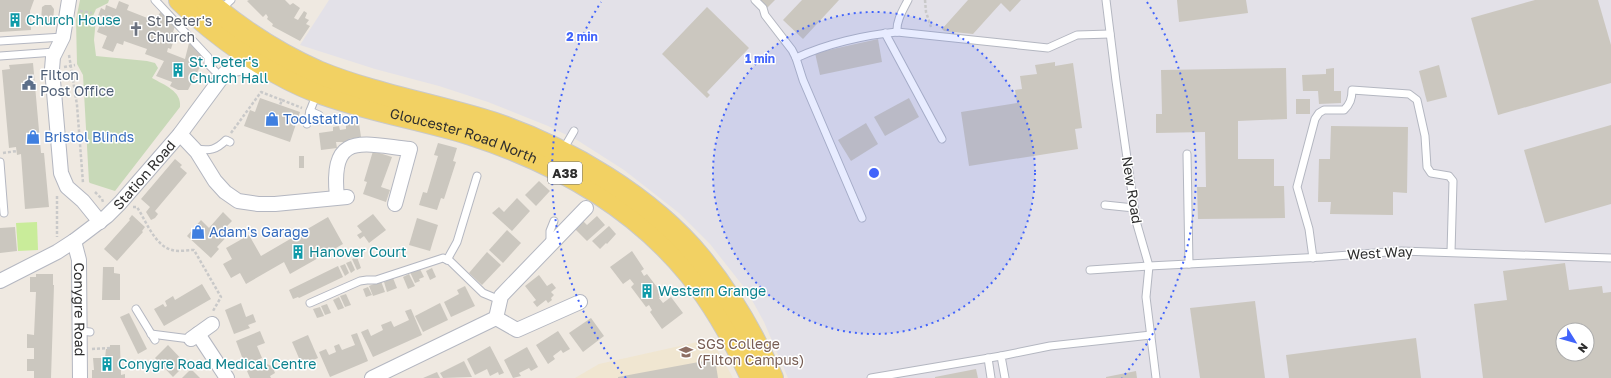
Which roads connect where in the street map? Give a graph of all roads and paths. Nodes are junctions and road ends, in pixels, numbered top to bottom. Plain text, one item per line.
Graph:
1 (69, 0) edge
2 (156, 0) edge
3 (180, 0) edge
4 (755, 0) edge
5 (908, 0) edge
6 (925, 0) edge
7 (1106, 0) edge
8 (218, 4) edge
9 (81, 11) dead end
10 (92, 13) dead end
11 (897, 32) junction
12 (885, 33) junction
13 (1110, 34) junction
14 (933, 35) junction
15 (63, 37) junction
16 (0, 41) edge
17 (55, 52) junction
18 (0, 56) edge
19 (796, 58) junction
20 (273, 70) junction
21 (221, 77) junction
22 (282, 100) junction
23 (314, 101) junction
24 (280, 105) dead end
25 (319, 115) dead end
26 (308, 124) dead end
27 (574, 131) dead end
28 (180, 134) junction
29 (942, 139) dead end
30 (228, 141) joint
31 (194, 148) junction
32 (17, 151) dead end
33 (562, 152) junction
34 (0, 153) edge
35 (1187, 154) dead end
36 (0, 162) edge
37 (477, 176) dead end
38 (63, 179) junction
39 (83, 185) dead end
40 (120, 203) junction
41 (395, 204) dead end
42 (1105, 205) dead end
43 (586, 208) dead end
44 (1134, 208) junction
45 (4, 213) dead end
46 (862, 218) dead end
47 (554, 221) dead end
48 (100, 222) junction
49 (74, 241) junction
50 (550, 245) junction
51 (57, 252) junction
52 (1451, 252) junction
53 (1313, 258) junction
54 (1611, 258) edge
55 (447, 260) junction
56 (1189, 264) junction
57 (1149, 266) junction
58 (1090, 270) dead end
59 (0, 281) edge
60 (500, 300) junction
61 (580, 302) dead end
62 (310, 303) dead end
63 (136, 309) dead end
64 (496, 318) junction
65 (212, 324) joint
66 (1151, 334) junction
67 (194, 336) junction
68 (108, 344) dead end
69 (109, 348) dead end
70 (1001, 356) junction
71 (988, 358) junction
72 (80, 378) edge
73 (227, 378) edge
74 (372, 378) edge
75 (752, 378) edge
76 (772, 378) edge
77 (871, 378) edge
78 (991, 378) edge
79 (1005, 378) edge
80 (1156, 378) edge

1 - 15 street
2 - 21 lane
3 - 20 main road, Gloucester Road North / A38
4 - 19 lane
5 - 11 lane
6 - 14 path
7 - 13 lane, New Road
8 - 33 main road, Gloucester Road North / A38
9 - 10 path
11 - 12 lane
11 - 14 lane
12 - 19 lane
12 - 29 lane
13 - 14 lane
13 - 44 lane, New Road
15 - 16 lane
15 - 17 street
15 - 39 path
17 - 18 lane
17 - 38 street
19 - 46 lane
20 - 21 street, Station Road
20 - 23 main road, Gloucester Road North / A38
21 - 28 street, Station Road
22 - 23 path
22 - 24 path
22 - 30 path
23 - 25 lane
23 - 26 lane
23 - 75 main road, Gloucester Road North / A38
27 - 33 lane
28 - 31 street
28 - 40 street, Station Road
30 - 31 lane
31 - 41 street
32 - 34 path
33 - 76 main road, Gloucester Road North / A38
35 - 56 lane
36 - 45 lane
37 - 55 lane
38 - 48 street
38 - 51 path
40 - 48 street, Station Road
40 - 65 path
42 - 44 lane
43 - 50 street
44 - 57 lane, New Road
47 - 50 lane
48 - 49 street, Station Road
49 - 51 street, Station Road
49 - 72 street, Conygre Road
50 - 60 street
51 - 59 street, Station Road
52 - 53 lane, West Way
52 - 53 lane
52 - 54 lane, West Way
53 - 56 lane, West Way
55 - 60 lane
55 - 62 lane
56 - 57 lane, West Way
57 - 58 lane, West Way
57 - 66 lane, New Road
60 - 64 street
61 - 64 street
63 - 67 lane
64 - 74 street
65 - 67 street
66 - 70 lane
66 - 80 lane, New Road
67 - 73 street
68 - 69 path
70 - 71 lane
70 - 79 lane
71 - 77 lane
71 - 78 lane

